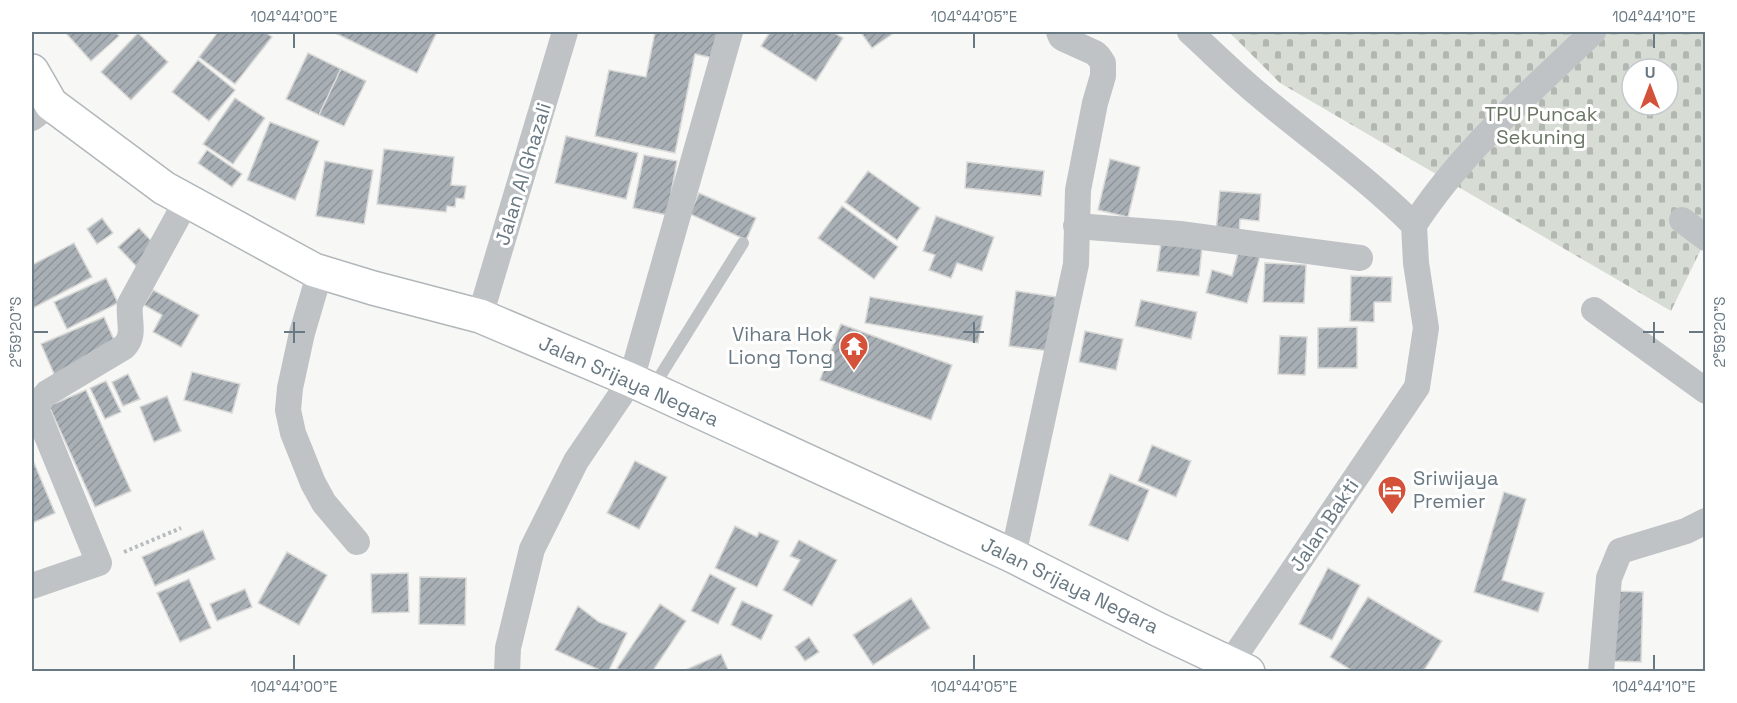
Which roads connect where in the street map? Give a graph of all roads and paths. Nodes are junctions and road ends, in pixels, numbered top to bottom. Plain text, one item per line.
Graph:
1 (565, 32) edge
2 (730, 32) edge
3 (1059, 32) edge
4 (1190, 32) edge
5 (1593, 32) edge
6 (32, 71) edge
7 (41, 111) edge
8 (187, 200) junction
9 (1682, 220) dead end
10 (1414, 225) junction
11 (1076, 226) junction
12 (1706, 238) edge
13 (743, 243) dead end
14 (1360, 258) dead end
15 (320, 272) junction
16 (1594, 310) dead end
17 (480, 316) junction
18 (641, 385) junction
19 (1706, 391) edge
20 (1706, 521) edge
21 (181, 528) dead end
22 (357, 543) dead end
23 (1013, 556) junction
24 (99, 563) junction
25 (32, 586) edge
26 (1159, 630) junction
27 (1240, 667) edge
28 (507, 672) edge
29 (1191, 672) edge
30 (1601, 672) edge

1 - 17 street, Jalan Al Ghazali
2 - 18 street
3 - 11 street
4 - 10 street
5 - 10 street
6 - 7 main road, Jalan Srijaya Negara
7 - 8 main road, Jalan Srijaya Negara
8 - 15 main road, Jalan Srijaya Negara
8 - 24 street
9 - 12 street
10 - 27 street, Jalan Bakti
11 - 14 street
11 - 23 street
13 - 18 lane
15 - 17 main road, Jalan Srijaya Negara
15 - 22 street
16 - 19 street
17 - 18 main road, Jalan Srijaya Negara
18 - 23 main road, Jalan Srijaya Negara
18 - 28 street
20 - 30 street
21 - 24 path
23 - 26 main road, Jalan Srijaya Negara
24 - 25 street
26 - 27 main road, Jalan Srijaya Negara
26 - 29 main road

